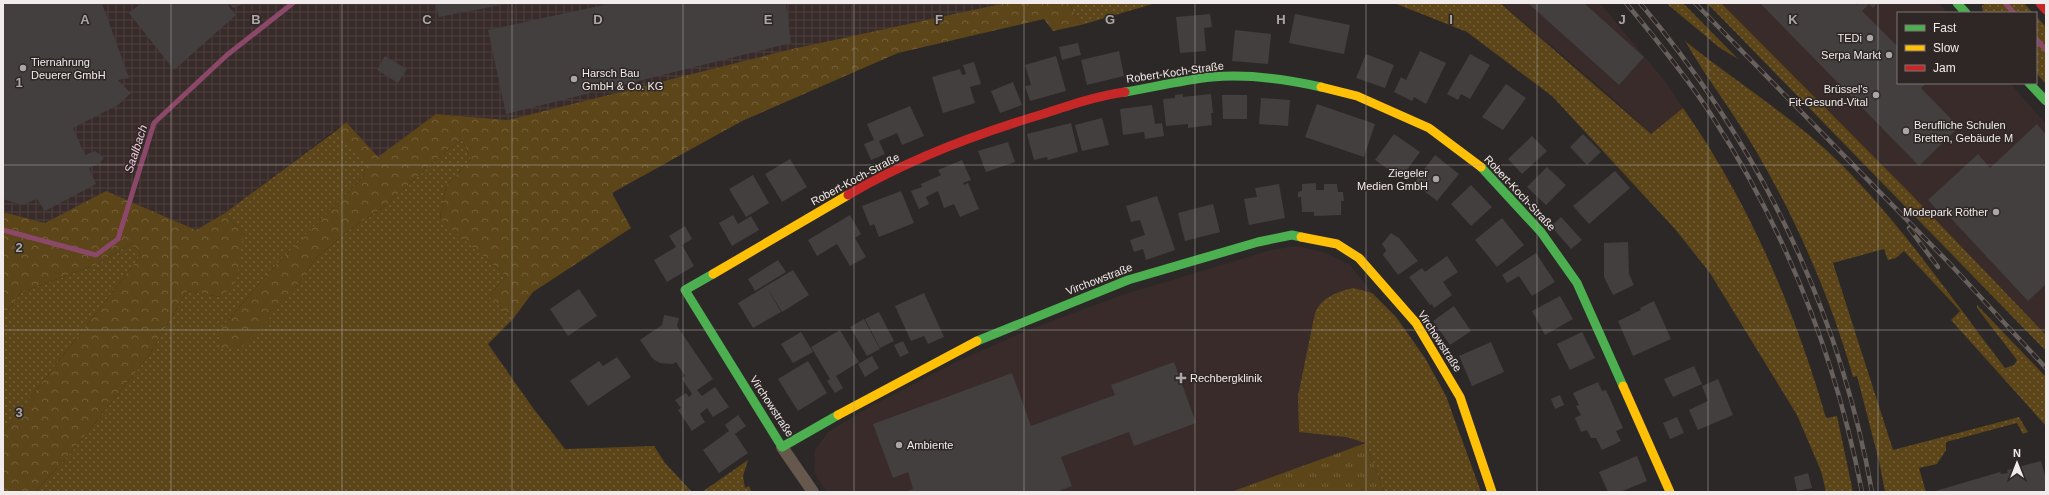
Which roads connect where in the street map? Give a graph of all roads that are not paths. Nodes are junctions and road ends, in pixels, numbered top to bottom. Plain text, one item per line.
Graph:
1 (2040, 3) edge
2 (2046, 10) edge
3 (2031, 84) edge
4 (2046, 101) edge
5 (685, 290) joint
6 (782, 447) junction
7 (813, 492) edge
8 (1492, 492) edge
9 (1670, 492) edge

1 - 2 street
3 - 4 street
5 - 6 street, Virchowstraße
5 - 9 street, Robert-Koch-Straße
6 - 7 street
6 - 8 street, Virchowstraße

